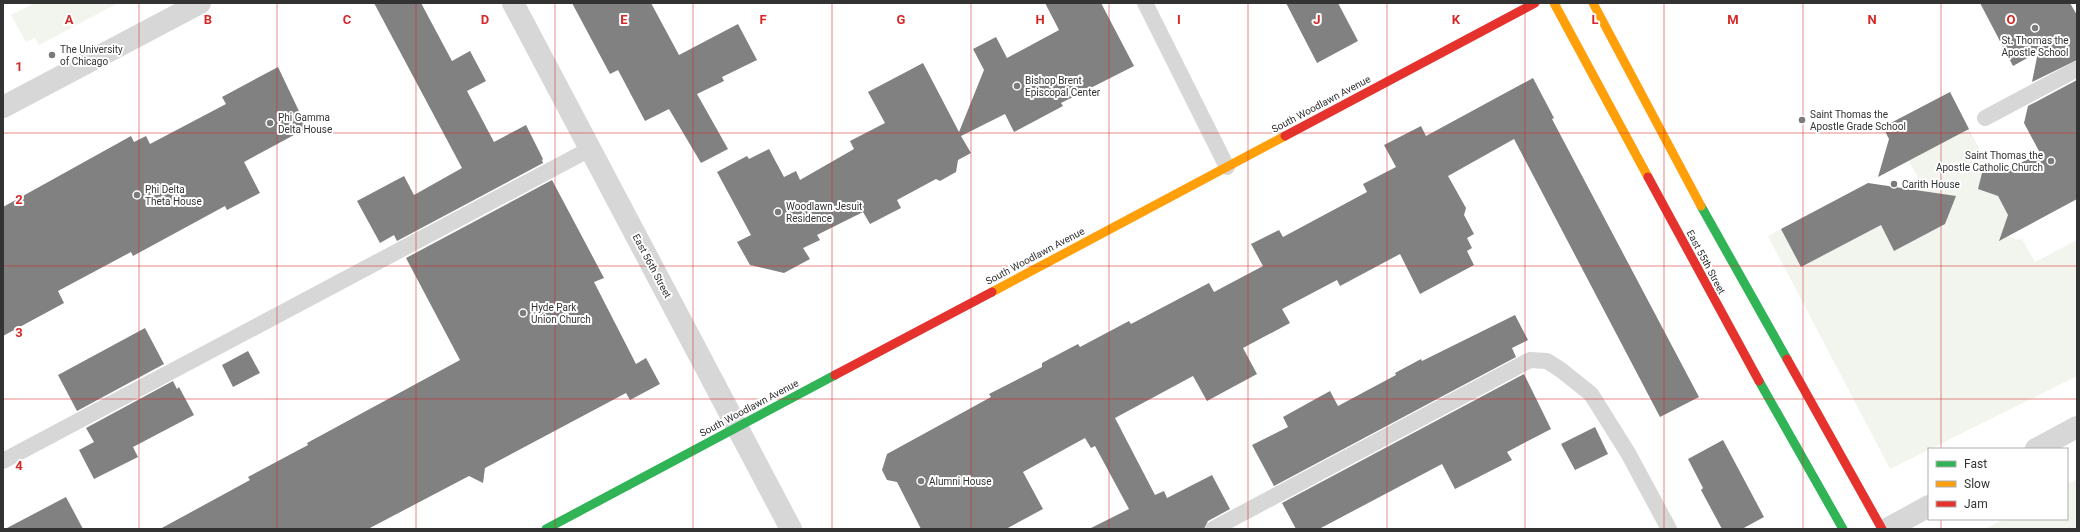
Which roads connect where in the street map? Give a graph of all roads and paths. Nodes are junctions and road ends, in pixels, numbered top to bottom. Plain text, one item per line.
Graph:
1 (200, 3) edge
2 (512, 3) edge
3 (1145, 3) edge
4 (1535, 3) edge
5 (1554, 3) edge
6 (1593, 3) edge
7 (2077, 69) edge
8 (3, 108) edge
9 (1985, 118) dead end
10 (590, 149) junction
11 (1227, 167) junction
12 (737, 427) junction
13 (2077, 427) edge
14 (2038, 448) edge
15 (3, 461) edge
16 (1928, 507) edge
17 (546, 529) edge
18 (792, 529) edge
19 (1213, 529) edge
20 (1669, 529) edge
21 (1843, 529) edge
22 (1882, 529) edge
23 (1887, 529) edge

1 - 8 street
2 - 10 street, East 56th Street
3 - 11 lane
4 - 11 street, South Woodlawn Avenue
5 - 21 street, East 55th Street
6 - 22 street
7 - 9 lane
10 - 12 street, East 56th Street
10 - 15 lane
11 - 12 street, South Woodlawn Avenue
12 - 17 street, South Woodlawn Avenue
12 - 18 street, East 56th Street
13 - 14 street
16 - 23 street
19 - 20 lane

